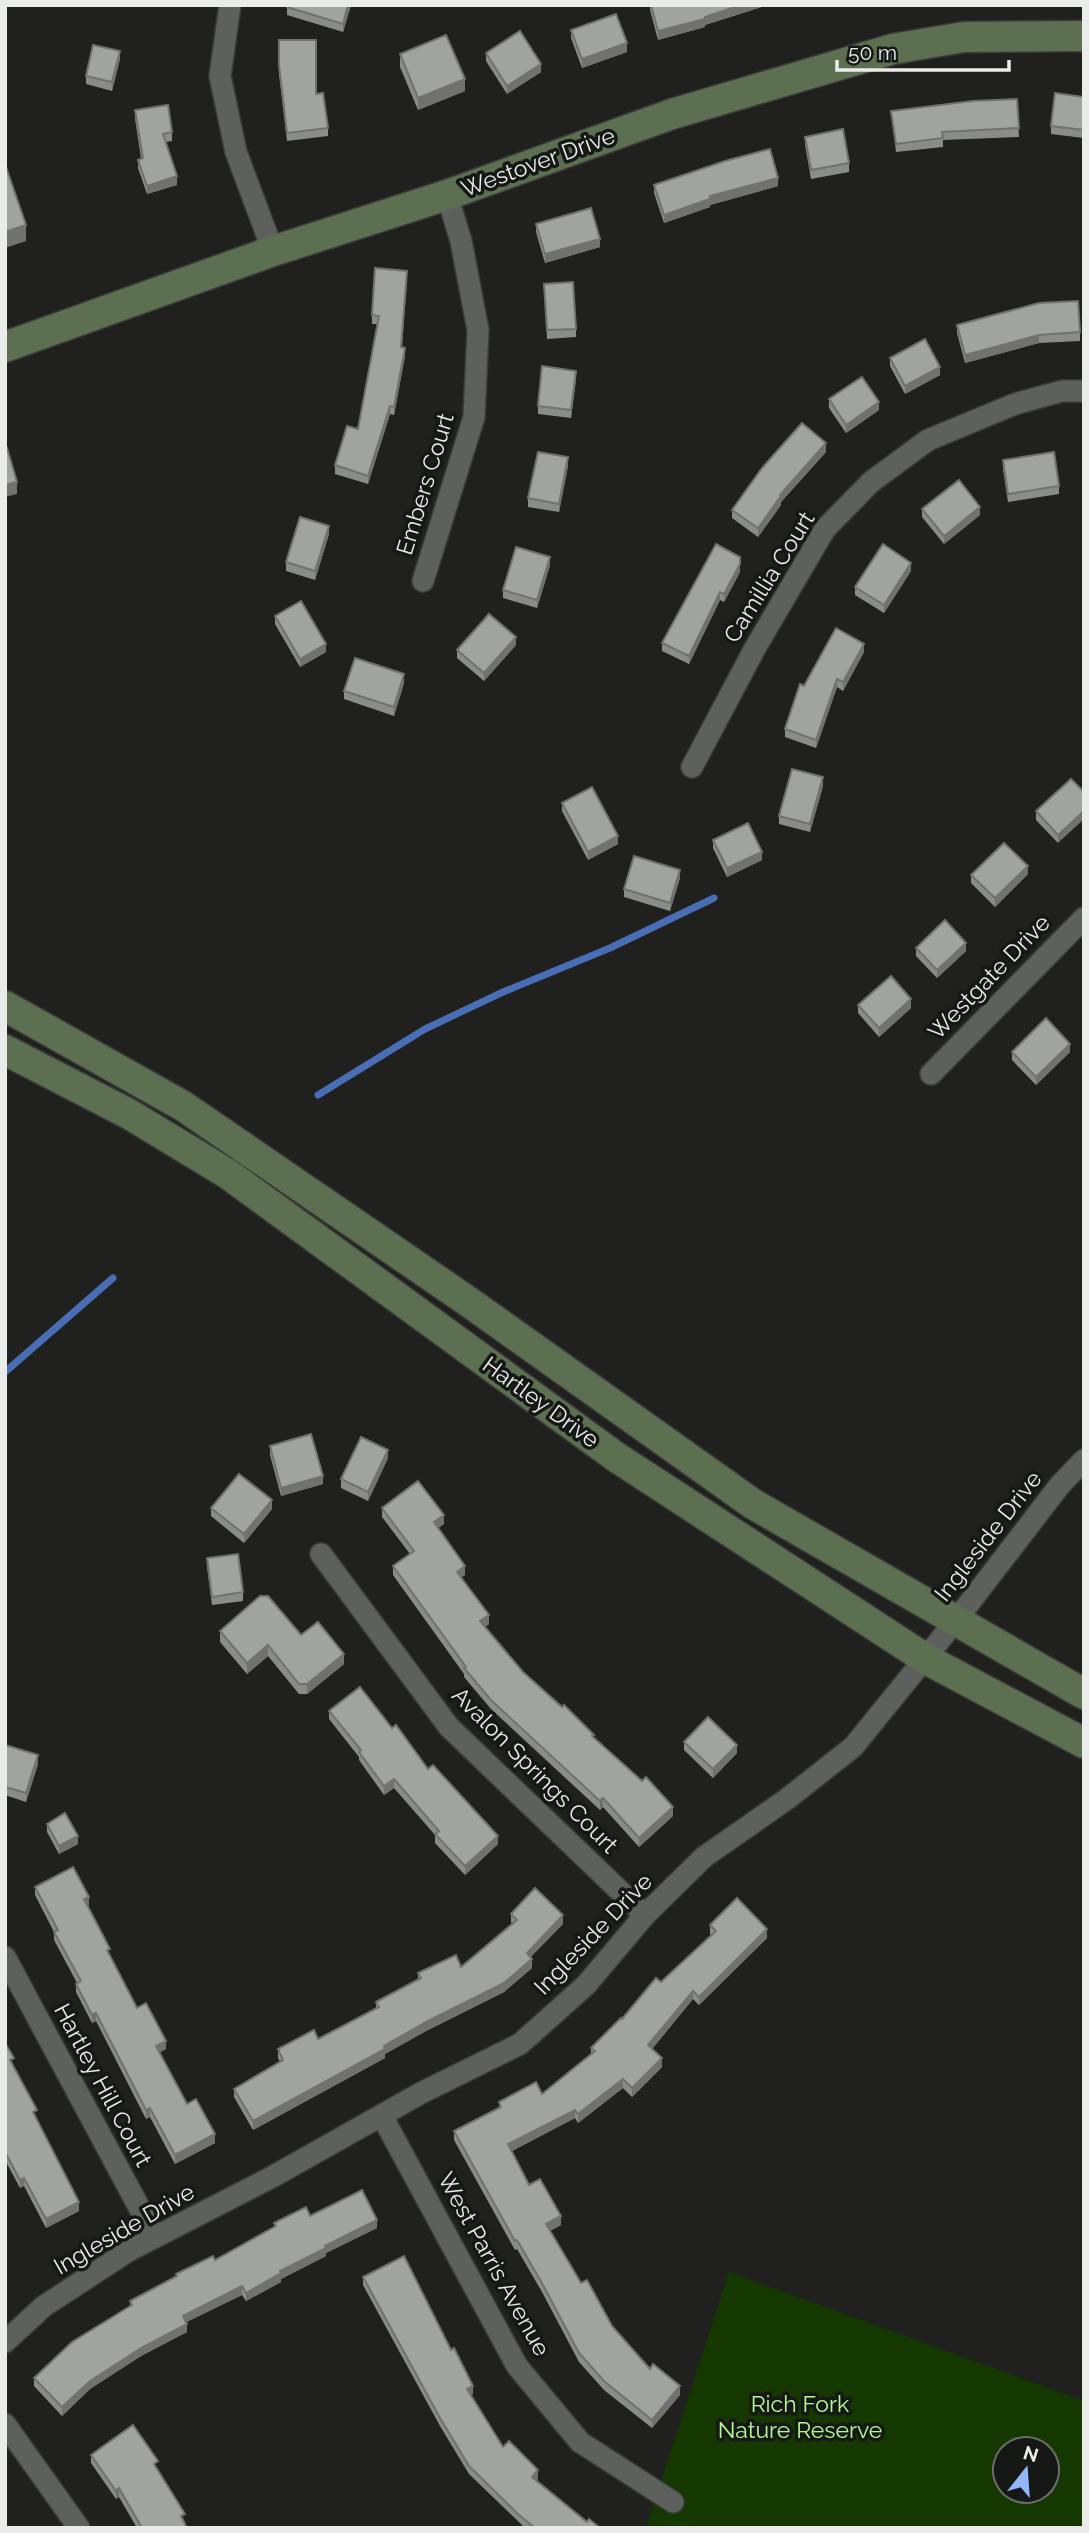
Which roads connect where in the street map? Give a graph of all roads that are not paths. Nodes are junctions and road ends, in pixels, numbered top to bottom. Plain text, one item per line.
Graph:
1 (223, 6) edge
2 (1084, 36) edge
3 (447, 195) junction
4 (272, 251) junction
5 (5, 346) edge
6 (1084, 391) edge
7 (423, 581) dead end
8 (692, 767) dead end
9 (1084, 918) edge
10 (5, 1006) edge
11 (5, 1050) edge
12 (931, 1074) dead end
13 (1084, 1460) edge
14 (321, 1554) dead end
15 (957, 1619) junction
16 (926, 1660) junction
17 (1084, 1693) edge
18 (1084, 1743) edge
19 (645, 1915) junction
20 (5, 1957) edge
21 (382, 2116) junction
22 (155, 2237) junction
23 (5, 2342) edge
24 (5, 2424) edge
25 (673, 2502) dead end
26 (79, 2528) edge

1 - 4 street
2 - 3 street, Westover Drive
3 - 4 street, Westover Drive
3 - 7 street, Embers Court
4 - 5 street, Westover Drive
6 - 8 street, Camillia Court
9 - 12 street, Westgate Drive
10 - 15 street, Hartley Drive
11 - 16 street, Hartley Drive
13 - 15 street, Ingleside Drive
14 - 19 street, Avalon Springs Court
15 - 16 street, Ingleside Drive
15 - 17 street, Hartley Drive
16 - 18 street, Hartley Drive
16 - 19 street, Ingleside Drive
19 - 21 street, Ingleside Drive
20 - 22 street, Hartley Hill Court
21 - 22 street, Ingleside Drive
21 - 25 street, West Parris Avenue
22 - 23 street, Ingleside Drive
24 - 26 street

